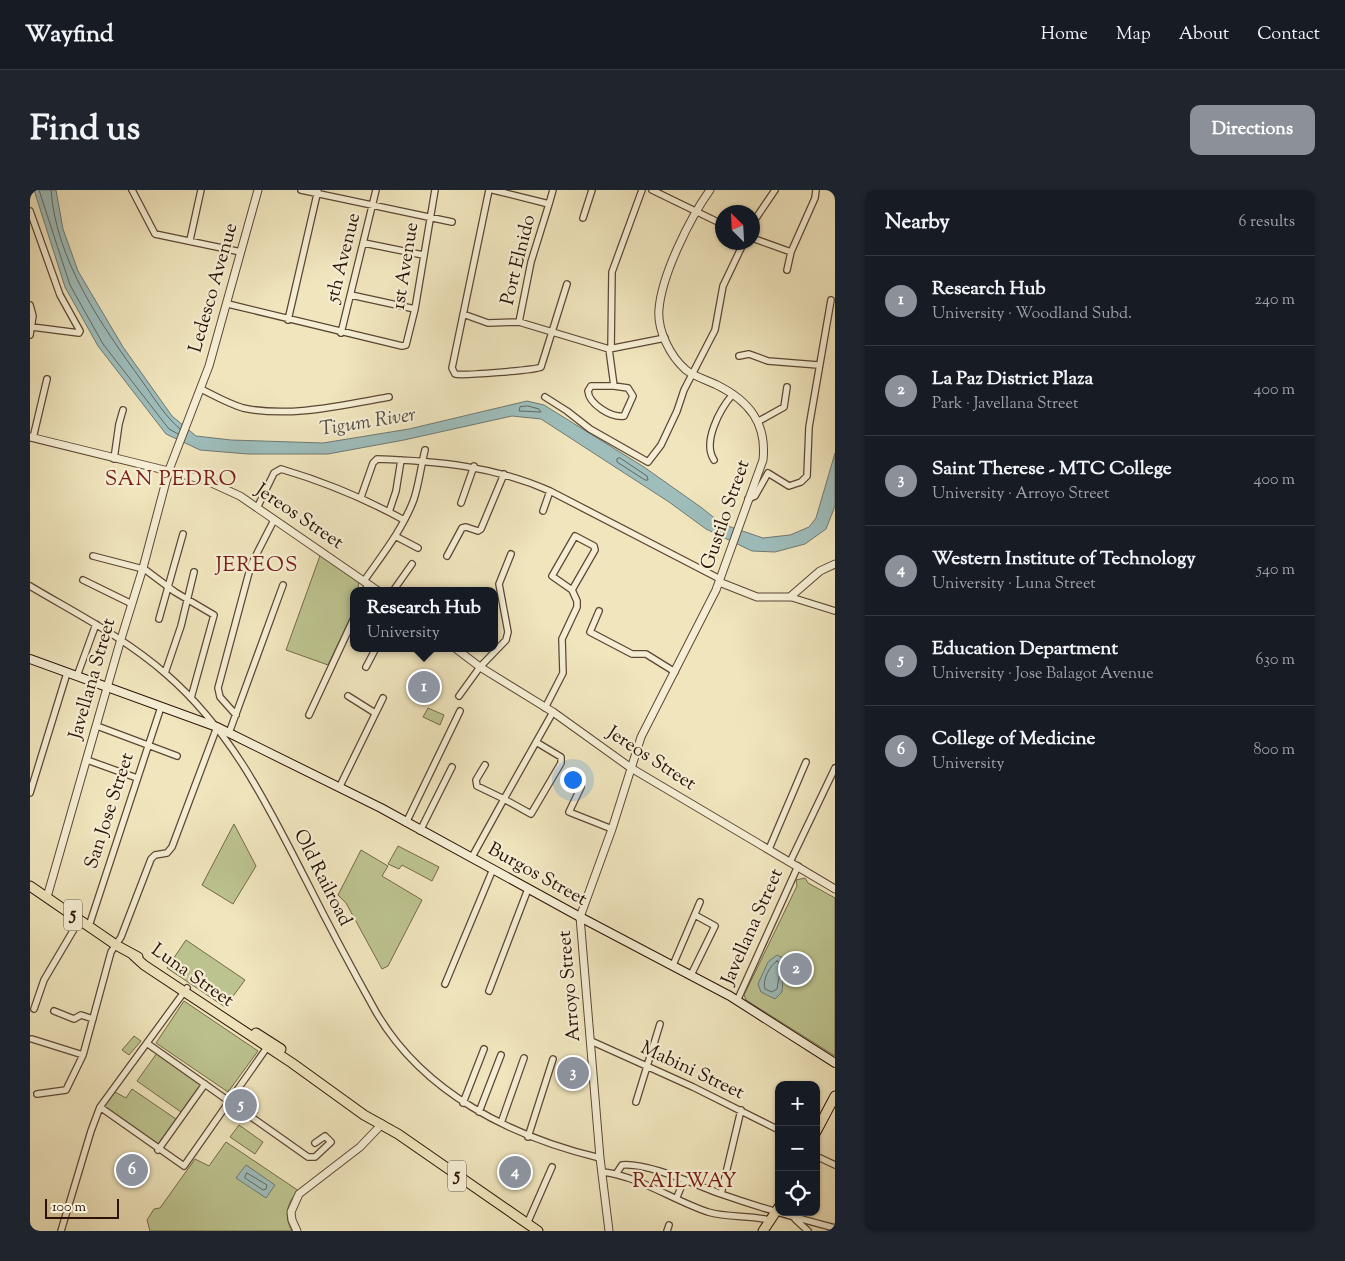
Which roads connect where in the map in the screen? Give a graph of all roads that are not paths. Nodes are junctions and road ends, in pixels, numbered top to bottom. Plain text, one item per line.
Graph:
1 (201, 190) edge
2 (258, 190) edge
3 (301, 190) edge
4 (376, 190) edge
5 (435, 190) edge
6 (489, 190) edge
7 (493, 190) edge
8 (552, 190) edge
9 (592, 190) edge
10 (642, 190) edge
11 (652, 190) edge
12 (710, 190) edge
13 (775, 190) edge
14 (816, 190) edge
15 (135, 191) edge
16 (318, 192) edge
17 (549, 204) junction
18 (372, 206) junction
19 (696, 210) junction
20 (30, 211) edge
21 (760, 212) edge
22 (428, 218) junction
23 (583, 218) dead end
24 (715, 220) edge
25 (452, 222) dead end
26 (190, 240) junction
27 (760, 241) edge
28 (364, 243) junction
29 (740, 250) edge
30 (241, 252) junction
31 (791, 252) junction
32 (423, 255) junction
33 (787, 270) dead end
34 (567, 284) dead end
35 (351, 295) junction
36 (831, 300) dead end
37 (228, 304) junction
38 (30, 306) edge
39 (415, 309) junction
40 (463, 314) junction
41 (288, 320) junction
42 (519, 322) junction
43 (32, 327) junction
44 (552, 330) junction
45 (341, 333) junction
46 (30, 335) edge
47 (665, 338) junction
48 (610, 349) junction
49 (739, 356) dead end
50 (818, 365) junction
51 (692, 374) junction
52 (47, 379) dead end
53 (614, 386) junction
54 (787, 387) dead end
55 (200, 392) junction
56 (733, 394) junction
57 (389, 397) dead end
58 (545, 397) dead end
59 (123, 410) dead end
60 (759, 421) junction
61 (32, 438) edge
62 (425, 450) dead end
63 (174, 454) joint
64 (114, 459) junction
65 (401, 460) junction
66 (422, 460) junction
67 (714, 460) dead end
68 (474, 466) junction
69 (168, 470) junction
70 (504, 474) junction
71 (550, 491) junction
72 (362, 497) junction
73 (748, 499) junction
74 (461, 503) dead end
75 (257, 508) junction
76 (543, 511) dead end
77 (389, 512) junction
78 (274, 520) junction
79 (404, 520) junction
80 (183, 534) dead end
81 (395, 536) junction
82 (418, 548) dead end
83 (511, 554) dead end
84 (94, 556) dead end
85 (447, 556) dead end
86 (412, 564) dead end
87 (835, 564) edge
88 (143, 568) junction
89 (194, 572) dead end
90 (83, 580) dead end
91 (720, 580) junction
92 (283, 585) dead end
93 (366, 585) edge
94 (30, 586) edge
95 (169, 587) junction
96 (396, 587) edge
97 (572, 590) junction
98 (790, 597) junction
99 (188, 600) junction
100 (132, 604) junction
101 (599, 611) dead end
102 (835, 611) edge
103 (159, 619) dead end
104 (96, 624) junction
105 (350, 636) edge
106 (120, 639) junction
107 (498, 648) edge
108 (374, 652) edge
109 (460, 652) edge
110 (494, 652) edge
111 (30, 659) edge
112 (366, 667) dead end
113 (480, 667) junction
114 (67, 672) junction
115 (675, 672) junction
116 (165, 673) junction
117 (77, 676) junction
118 (108, 686) junction
119 (348, 696) dead end
120 (459, 696) dead end
121 (191, 698) junction
122 (383, 698) dead end
123 (161, 706) junction
124 (546, 708) junction
125 (460, 711) dead end
126 (553, 712) junction
127 (375, 714) junction
128 (236, 715) junction
129 (309, 716) dead end
130 (97, 726) junction
131 (217, 727) junction
132 (229, 733) junction
133 (536, 742) junction
134 (148, 745) junction
135 (177, 756) dead end
136 (87, 760) junction
137 (806, 762) dead end
138 (485, 765) dead end
139 (452, 767) dead end
140 (630, 768) junction
141 (835, 768) edge
142 (137, 778) junction
143 (581, 787) dead end
144 (339, 788) junction
145 (30, 793) edge
146 (504, 799) junction
147 (406, 823) junction
148 (612, 829) junction
149 (420, 831) junction
150 (769, 849) junction
151 (472, 858) junction
152 (790, 862) junction
153 (798, 866) junction
154 (493, 869) junction
155 (30, 886) edge
156 (528, 889) junction
157 (835, 889) edge
158 (47, 897) junction
159 (700, 902) dead end
160 (695, 915) junction
161 (580, 918) junction
162 (80, 919) junction
163 (88, 926) junction
164 (116, 945) junction
165 (673, 965) junction
166 (691, 975) junction
167 (445, 984) dead end
168 (186, 990) junction
169 (489, 990) dead end
170 (737, 1001) junction
171 (34, 1008) dead end
172 (54, 1011) dead end
173 (93, 1019) junction
174 (660, 1024) dead end
175 (32, 1039) dead end
176 (591, 1041) junction
177 (148, 1044) junction
178 (269, 1044) junction
179 (484, 1049) dead end
180 (83, 1055) junction
181 (501, 1055) dead end
182 (524, 1058) dead end
183 (553, 1059) dead end
184 (835, 1063) edge
185 (649, 1067) junction
186 (205, 1084) junction
187 (37, 1094) dead end
188 (835, 1096) edge
189 (229, 1101) junction
190 (636, 1102) dead end
191 (464, 1103) junction
192 (100, 1108) junction
193 (741, 1110) junction
194 (478, 1112) junction
195 (379, 1122) junction
196 (501, 1123) junction
197 (819, 1126) edge
198 (775, 1128) edge
199 (528, 1137) junction
200 (314, 1144) dead end
201 (158, 1150) junction
202 (600, 1158) junction
203 (820, 1158) edge
204 (835, 1165) edge
205 (552, 1167) dead end
206 (603, 1172) junction
207 (616, 1174) junction
208 (684, 1180) junction
209 (721, 1194) junction
210 (677, 1197) junction
211 (775, 1208) edge
212 (775, 1212) edge
213 (775, 1215) edge
214 (794, 1217) joint
215 (769, 1220) junction
216 (527, 1224) junction
217 (835, 1228) edge
218 (61, 1231) edge
219 (297, 1231) edge
220 (538, 1231) edge
221 (609, 1231) edge
222 (763, 1231) edge
223 (770, 1231) edge
224 (808, 1231) edge

1 - 26 street
2 - 30 street, Ledesco Avenue
3 - 16 street
4 - 18 street, 5th Avenue
5 - 22 street, 1st Avenue
6 - 40 street
7 - 17 street, Port Elnido
8 - 17 street
9 - 23 street
10 - 48 street
11 - 19 street
12 - 19 street
13 - 21 street
14 - 31 street
15 - 26 street
16 - 18 street
16 - 41 street
17 - 42 street, Port Elnido
18 - 22 street
18 - 28 street, 5th Avenue
19 - 24 street
19 - 47 street
20 - 43 street
22 - 25 street
22 - 32 street, 1st Avenue
26 - 30 street
27 - 31 street
28 - 32 street
28 - 35 street, 5th Avenue
29 - 51 street
30 - 37 street, Ledesco Avenue
31 - 33 street
32 - 39 street, 1st Avenue
34 - 44 street
35 - 39 street
35 - 45 street, 5th Avenue
36 - 50 street
37 - 41 street
37 - 55 street, Ledesco Avenue
38 - 43 street
39 - 45 street, 1st Avenue
40 - 42 street
40 - 44 street
41 - 45 street
42 - 44 street
43 - 46 street
44 - 48 street
47 - 48 street
47 - 51 street
48 - 53 street
49 - 50 street
50 - 73 street
51 - 56 street
51 - 58 street
52 - 61 street
53 - 53 street
54 - 60 street
55 - 57 street
55 - 63 street, Ledesco Avenue
56 - 60 street
56 - 67 street
59 - 64 street
60 - 73 street, Gustilo Street
61 - 64 street, Jereos Street
62 - 66 street
63 - 69 street, Javellana Street
64 - 69 street, Jereos Street
65 - 66 street
65 - 72 street
65 - 77 street
66 - 68 street
66 - 79 street
68 - 70 street
68 - 74 street
69 - 75 street, Jereos Street
69 - 88 street, Javellana Street
70 - 71 street
70 - 85 street
71 - 76 street
71 - 91 street
72 - 75 street
72 - 77 street
73 - 91 street, Gustilo Street
75 - 78 street, Jereos Street
77 - 79 street
78 - 93 street, Jereos Street
78 - 128 street
79 - 81 street
80 - 95 street
81 - 82 street
81 - 93 street
83 - 107 street
84 - 88 street
86 - 96 street
87 - 98 street
88 - 95 street
88 - 100 street, Javellana Street
89 - 99 street
90 - 100 street
91 - 98 street
91 - 115 street, Gustilo Street
92 - 128 street
94 - 104 street, Old Railroad
95 - 99 street
95 - 103 street
97 - 97 street
97 - 124 street
98 - 102 street
99 - 116 street
99 - 121 street
100 - 106 street, Javellana Street
101 - 115 street
104 - 106 street, Old Railroad
104 - 117 street
105 - 129 street
106 - 116 street, Old Railroad
106 - 118 street, Javellana Street
108 - 112 street
109 - 113 street, Jereos Street
110 - 113 street
111 - 114 main road, Burgos Street
113 - 120 street
113 - 124 street, Jereos Street
114 - 117 main road, Burgos Street
114 - 145 street
115 - 140 street, Gustilo Street
116 - 121 street, Old Railroad
117 - 118 main road, Burgos Street
118 - 123 main road, Burgos Street
118 - 130 street, Javellana Street
119 - 127 street
121 - 131 street, Old Railroad
122 - 127 street
123 - 131 main road, Burgos Street
123 - 134 street, San Jose Street
124 - 126 street, Jereos Street
125 - 147 street
126 - 133 street
126 - 140 street, Jereos Street
127 - 144 street
128 - 132 street
130 - 134 street
130 - 136 street, Javellana Street
131 - 132 main road, Burgos Street
131 - 164 street
131 - 191 street, Old Railroad
132 - 144 main road, Burgos Street
133 - 146 street
133 - 146 street
134 - 135 street
134 - 142 street, San Jose Street
136 - 142 street
136 - 158 street, Javellana Street
137 - 150 street
138 - 146 street
139 - 149 street
140 - 148 street, Gustilo Street
140 - 150 street, Jereos Street
141 - 152 street
142 - 163 street, San Jose Street
143 - 148 street
144 - 147 main road, Burgos Street
146 - 151 street
147 - 149 main road, Burgos Street
148 - 161 street, Gustilo Street
149 - 151 main road, Burgos Street
150 - 152 street, Jereos Street
151 - 154 main road, Burgos Street
152 - 153 street, Jereos Street
153 - 157 street, Jereos Street
153 - 170 street, Javellana Street
154 - 156 main road, Burgos Street
154 - 167 street
155 - 158 main road, 5
156 - 161 main road, Burgos Street
156 - 169 street
158 - 162 main road, 5
159 - 160 street
160 - 165 street
160 - 166 street
161 - 165 main road, Burgos Street
161 - 176 street, Arroyo Street
162 - 163 main road, 5
162 - 171 street
163 - 164 main road, 5
164 - 168 main road, Luna Street / 5
164 - 173 street
165 - 166 main road, Burgos Street
166 - 170 main road, Burgos Street
168 - 177 street
168 - 178 main road, Luna Street / 5
170 - 184 main road, Burgos Street
172 - 173 street
173 - 180 street
174 - 185 street
175 - 180 street
176 - 185 street, Mabini Street
176 - 202 street, Arroyo Street
177 - 186 street
177 - 192 street
178 - 189 street
178 - 195 main road, Luna Street / 5
179 - 191 street
180 - 187 street
181 - 194 street
182 - 196 street
183 - 199 street
185 - 190 street
185 - 193 street, Mabini Street
186 - 189 street
186 - 201 street
188 - 197 main road
189 - 200 street
189 - 201 street
191 - 194 street, Old Railroad
192 - 201 street
192 - 218 street
193 - 198 street, Mabini Street
193 - 209 street
194 - 196 street, Old Railroad
195 - 216 main road, Luna Street / 5
195 - 219 street
196 - 199 street, Old Railroad
199 - 202 street, Old Railroad
202 - 206 street, Arroyo Street
203 - 204 street
205 - 216 street
206 - 207 street
206 - 221 street, Arroyo Street
207 - 208 street
207 - 210 street
208 - 209 street
208 - 210 street
209 - 211 street
210 - 215 street
212 - 215 main road
213 - 223 main road
214 - 217 street
214 - 224 street
215 - 222 main road
216 - 220 main road, Luna Street / 5

